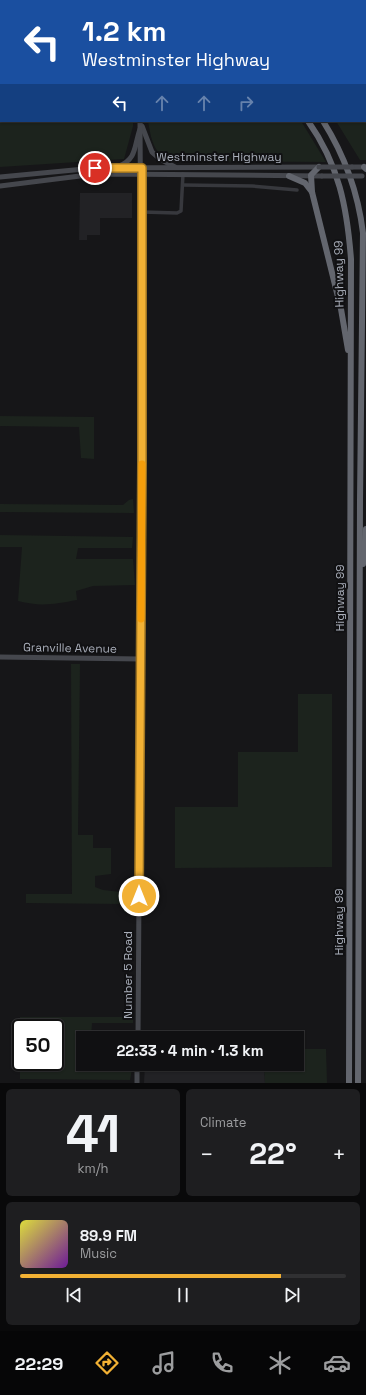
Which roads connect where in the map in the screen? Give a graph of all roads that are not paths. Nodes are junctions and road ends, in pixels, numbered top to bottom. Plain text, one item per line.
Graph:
1 (309, 122) edge
2 (324, 122) edge
3 (141, 123) edge
4 (319, 167) junction
5 (364, 167) edge
6 (115, 168) junction
7 (142, 168) junction
8 (176, 168) junction
9 (142, 174) junction
10 (183, 174) junction
11 (311, 175) junction
12 (289, 176) junction
13 (364, 176) edge
14 (0, 177) edge
15 (183, 185) junction
16 (0, 186) edge
17 (297, 190) dead end
18 (312, 192) junction
19 (142, 212) junction
20 (351, 362) junction
21 (366, 529) edge
22 (360, 586) junction
23 (0, 657) edge
24 (140, 659) junction
25 (138, 1031) edge
26 (137, 1071) edge
27 (137, 1083) edge
28 (349, 1083) edge
29 (358, 1083) edge

1 - 20 highway, Highway 99
2 - 22 highway, Highway 99
3 - 6 main road
3 - 7 main road, Number 5 Road
3 - 8 main road
4 - 5 main road, Westminster Highway, bridge
4 - 8 main road, Westminster Highway
4 - 11 highway
6 - 7 main road, Westminster Highway
6 - 14 main road, Westminster Highway
7 - 8 main road, Westminster Highway
7 - 9 main road, Number 5 Road
9 - 10 main road, Westminster Highway
9 - 16 main road, Westminster Highway
9 - 19 main road, Number 5 Road
10 - 12 main road, Westminster Highway
10 - 15 street, Westminster Highway
11 - 12 main road, Westminster Highway
11 - 13 main road, Westminster Highway, bridge
11 - 18 highway
12 - 18 highway
15 - 17 street
15 - 19 street, Westminster Highway
18 - 20 highway
19 - 24 main road, Number 5 Road
20 - 28 highway, Highway 99
21 - 22 highway
22 - 29 highway, Highway 99
23 - 24 main road, Granville Avenue
24 - 25 main road, Number 5 Road
26 - 27 main road

